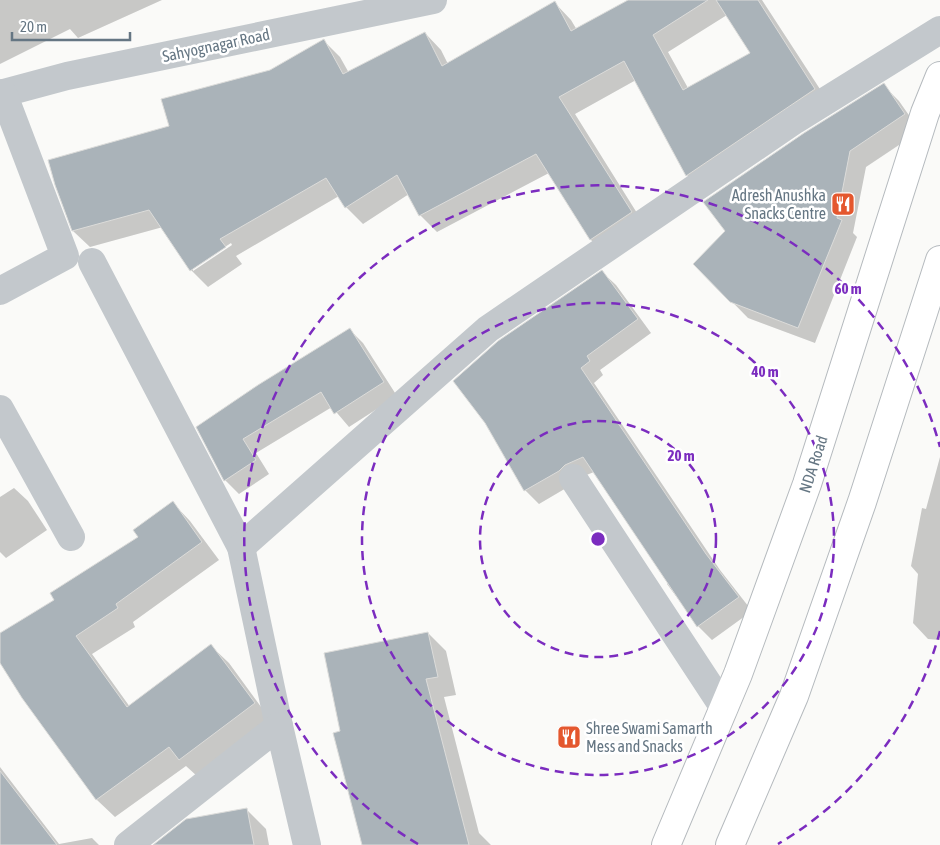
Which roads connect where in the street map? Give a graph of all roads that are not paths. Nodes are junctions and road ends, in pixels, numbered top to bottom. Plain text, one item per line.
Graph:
1 (433, 0) edge
2 (940, 30) edge
3 (940, 76) edge
4 (2, 94) edge
5 (940, 260) edge
6 (92, 262) dead end
7 (0, 291) edge
8 (932, 312) edge
9 (0, 409) edge
10 (573, 478) dead end
11 (70, 537) dead end
12 (240, 547) junction
13 (724, 708) junction
14 (279, 726) junction
15 (128, 845) edge
16 (307, 845) edge
17 (666, 845) edge
18 (730, 845) edge

1 - 4 street, Sahyognagar Road
2 - 12 street
3 - 13 main road, NDA Road
4 - 7 street
5 - 8 main road
6 - 12 street
8 - 18 main road
9 - 11 street
10 - 13 street
12 - 14 street
13 - 17 main road, NDA Road
14 - 15 street
14 - 16 street

